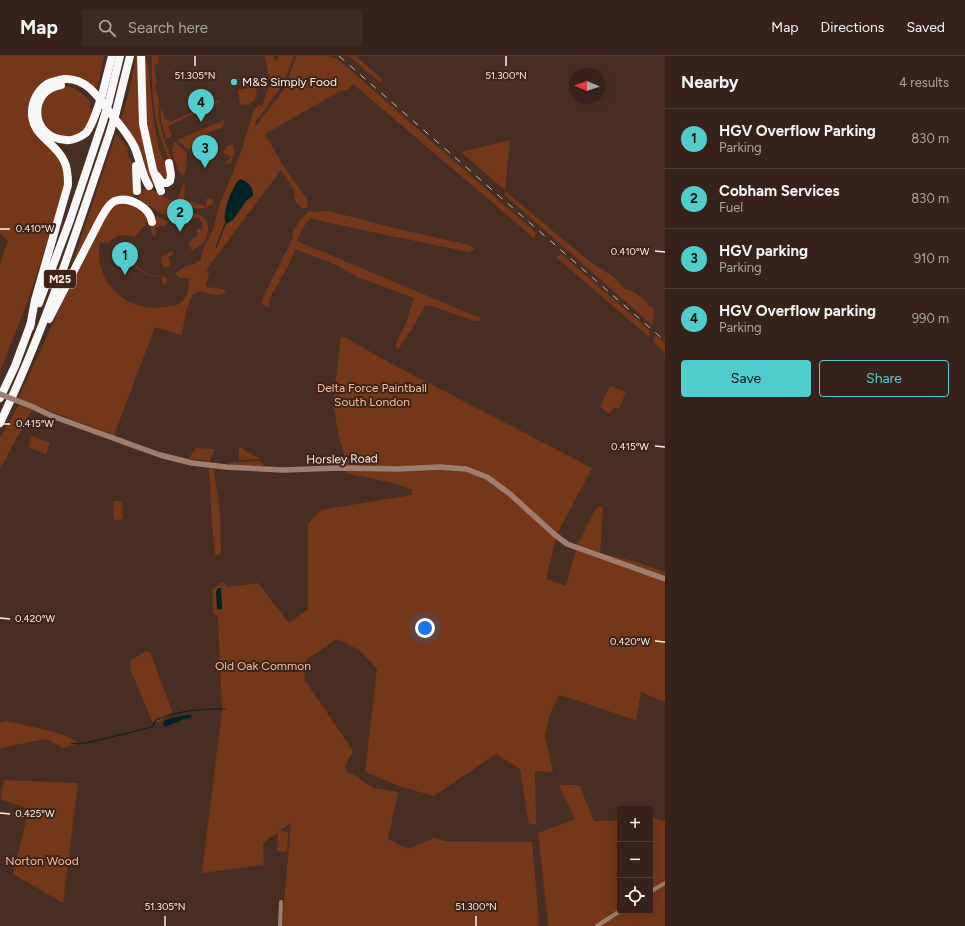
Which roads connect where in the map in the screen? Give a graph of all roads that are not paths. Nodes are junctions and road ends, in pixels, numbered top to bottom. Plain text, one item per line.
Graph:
1 (112, 56) edge
2 (120, 56) edge
3 (130, 56) edge
4 (141, 56) edge
5 (169, 163) dead end
6 (151, 164) junction
7 (149, 186) dead end
8 (161, 190) dead end
9 (137, 191) dead end
10 (152, 222) dead end
11 (30, 326) junction
12 (31, 356) junction
13 (0, 394) edge
14 (0, 398) edge
15 (0, 423) edge
16 (665, 579) edge
17 (665, 883) edge
18 (653, 890) edge
19 (281, 902) dead end
20 (617, 912) edge
21 (280, 926) edge
22 (597, 926) edge

1 - 9 highway, bridge
2 - 11 highway, M25, bridge
3 - 12 highway, M25, bridge
4 - 6 highway
5 - 6 highway
6 - 8 highway
7 - 11 highway, M25
10 - 12 highway, M25
11 - 14 highway, M25
12 - 15 highway, M25
13 - 16 street, Horsley Road, bridge
17 - 18 street
19 - 21 street
20 - 22 street

